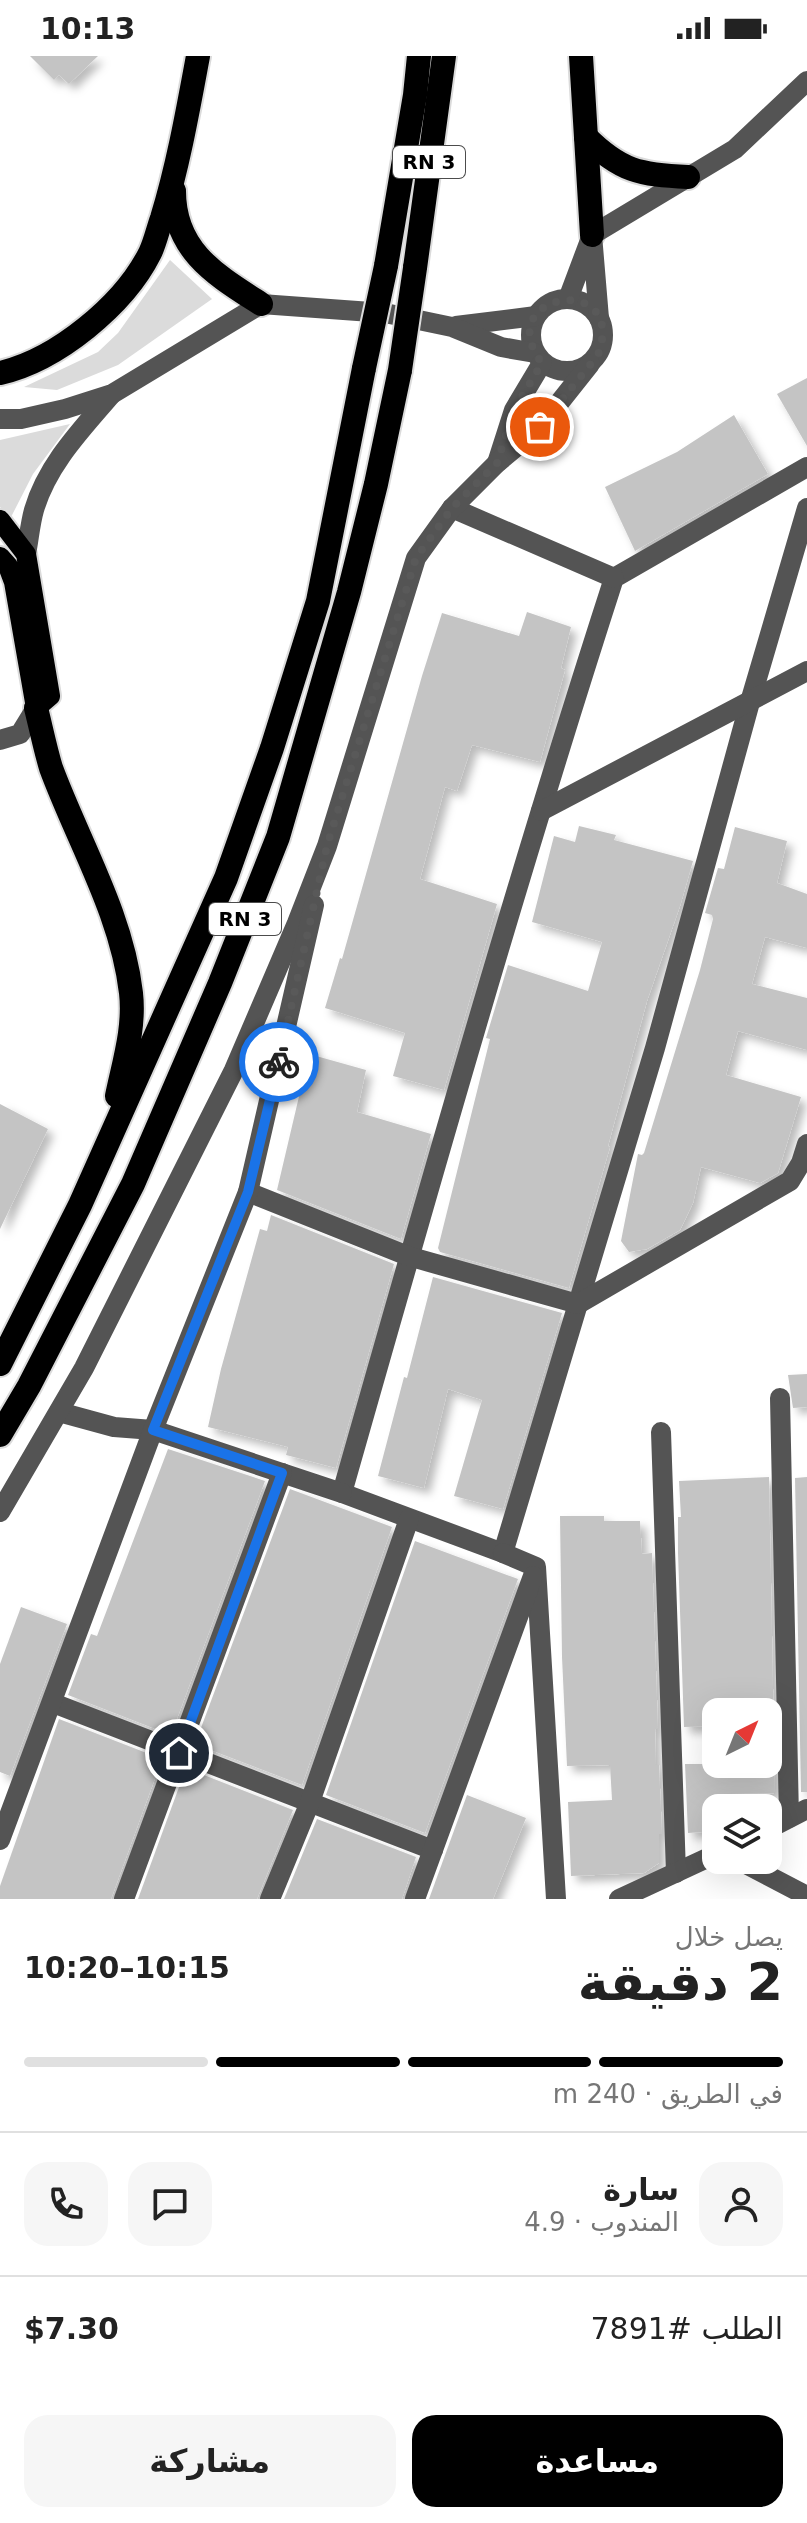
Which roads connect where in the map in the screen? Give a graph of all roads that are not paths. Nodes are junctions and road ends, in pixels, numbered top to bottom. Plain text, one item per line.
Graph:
1 (198, 56) edge
2 (419, 56) edge
3 (444, 56) edge
4 (581, 56) edge
5 (807, 81) edge
6 (586, 137) junction
7 (179, 149) junction
8 (688, 177) junction
9 (592, 235) junction
10 (568, 299) junction
11 (261, 304) junction
12 (536, 316) junction
13 (599, 318) junction
14 (452, 327) junction
15 (538, 358) junction
16 (590, 364) junction
17 (0, 373) edge
18 (112, 394) junction
19 (0, 419) edge
20 (497, 463) junction
21 (807, 467) edge
22 (452, 508) junction
23 (807, 508) edge
24 (4, 532) edge
25 (26, 554) junction
26 (0, 557) edge
27 (614, 578) junction
28 (807, 671) edge
29 (750, 702) junction
30 (36, 708) junction
31 (10, 737) edge
32 (51, 765) junction
33 (541, 811) junction
34 (327, 846) junction
35 (807, 1144) edge
36 (104, 1151) junction
37 (248, 1192) junction
38 (408, 1256) junction
39 (578, 1304) junction
40 (0, 1364) edge
41 (780, 1398) dead end
42 (59, 1412) junction
43 (153, 1430) junction
44 (661, 1432) dead end
45 (0, 1435) edge
46 (282, 1473) junction
47 (342, 1493) junction
48 (0, 1512) edge
49 (409, 1519) junction
50 (503, 1553) junction
51 (536, 1567) junction
52 (53, 1703) junction
53 (179, 1753) junction
54 (310, 1802) junction
55 (798, 1814) edge
56 (0, 1840) edge
57 (433, 1850) junction
58 (702, 1861) edge
59 (676, 1873) junction
60 (765, 1874) edge
61 (807, 1896) edge
62 (124, 1899) edge
63 (270, 1899) edge
64 (415, 1899) edge
65 (556, 1899) edge
66 (619, 1899) edge

1 - 7 highway
2 - 36 highway, RN 3, bridge
3 - 45 highway, RN 3, bridge
4 - 6 highway
5 - 8 street
6 - 8 highway
6 - 9 highway
7 - 11 highway
7 - 17 highway
8 - 9 street
9 - 10 street
9 - 13 street
10 - 12 street
10 - 13 street
11 - 14 street
11 - 18 street
12 - 14 street
12 - 15 street
13 - 16 street
14 - 15 street
15 - 16 street
15 - 20 street
16 - 20 street
18 - 19 street
18 - 25 street
20 - 22 street
21 - 27 street
22 - 27 street
22 - 34 street
23 - 29 street
24 - 25 main road
25 - 30 main road
26 - 30 main road
27 - 33 street
28 - 29 street
29 - 33 street
29 - 39 street
30 - 31 street
30 - 32 highway
31 - 32 street
32 - 36 highway
33 - 38 street
34 - 37 street
34 - 42 street
35 - 39 street
36 - 40 highway, RN 3
37 - 38 street
37 - 43 street
38 - 39 street
38 - 47 street
39 - 50 street
41 - 55 street
42 - 43 street
42 - 48 street
43 - 46 street
43 - 52 street
44 - 59 street
46 - 47 street
46 - 53 street
47 - 49 street
49 - 50 street
49 - 54 street
50 - 51 street
51 - 57 street
51 - 65 street
52 - 53 street
52 - 56 street
53 - 54 street
53 - 62 street
54 - 57 street
54 - 63 street
57 - 64 street
58 - 59 street
59 - 66 street
60 - 61 street

